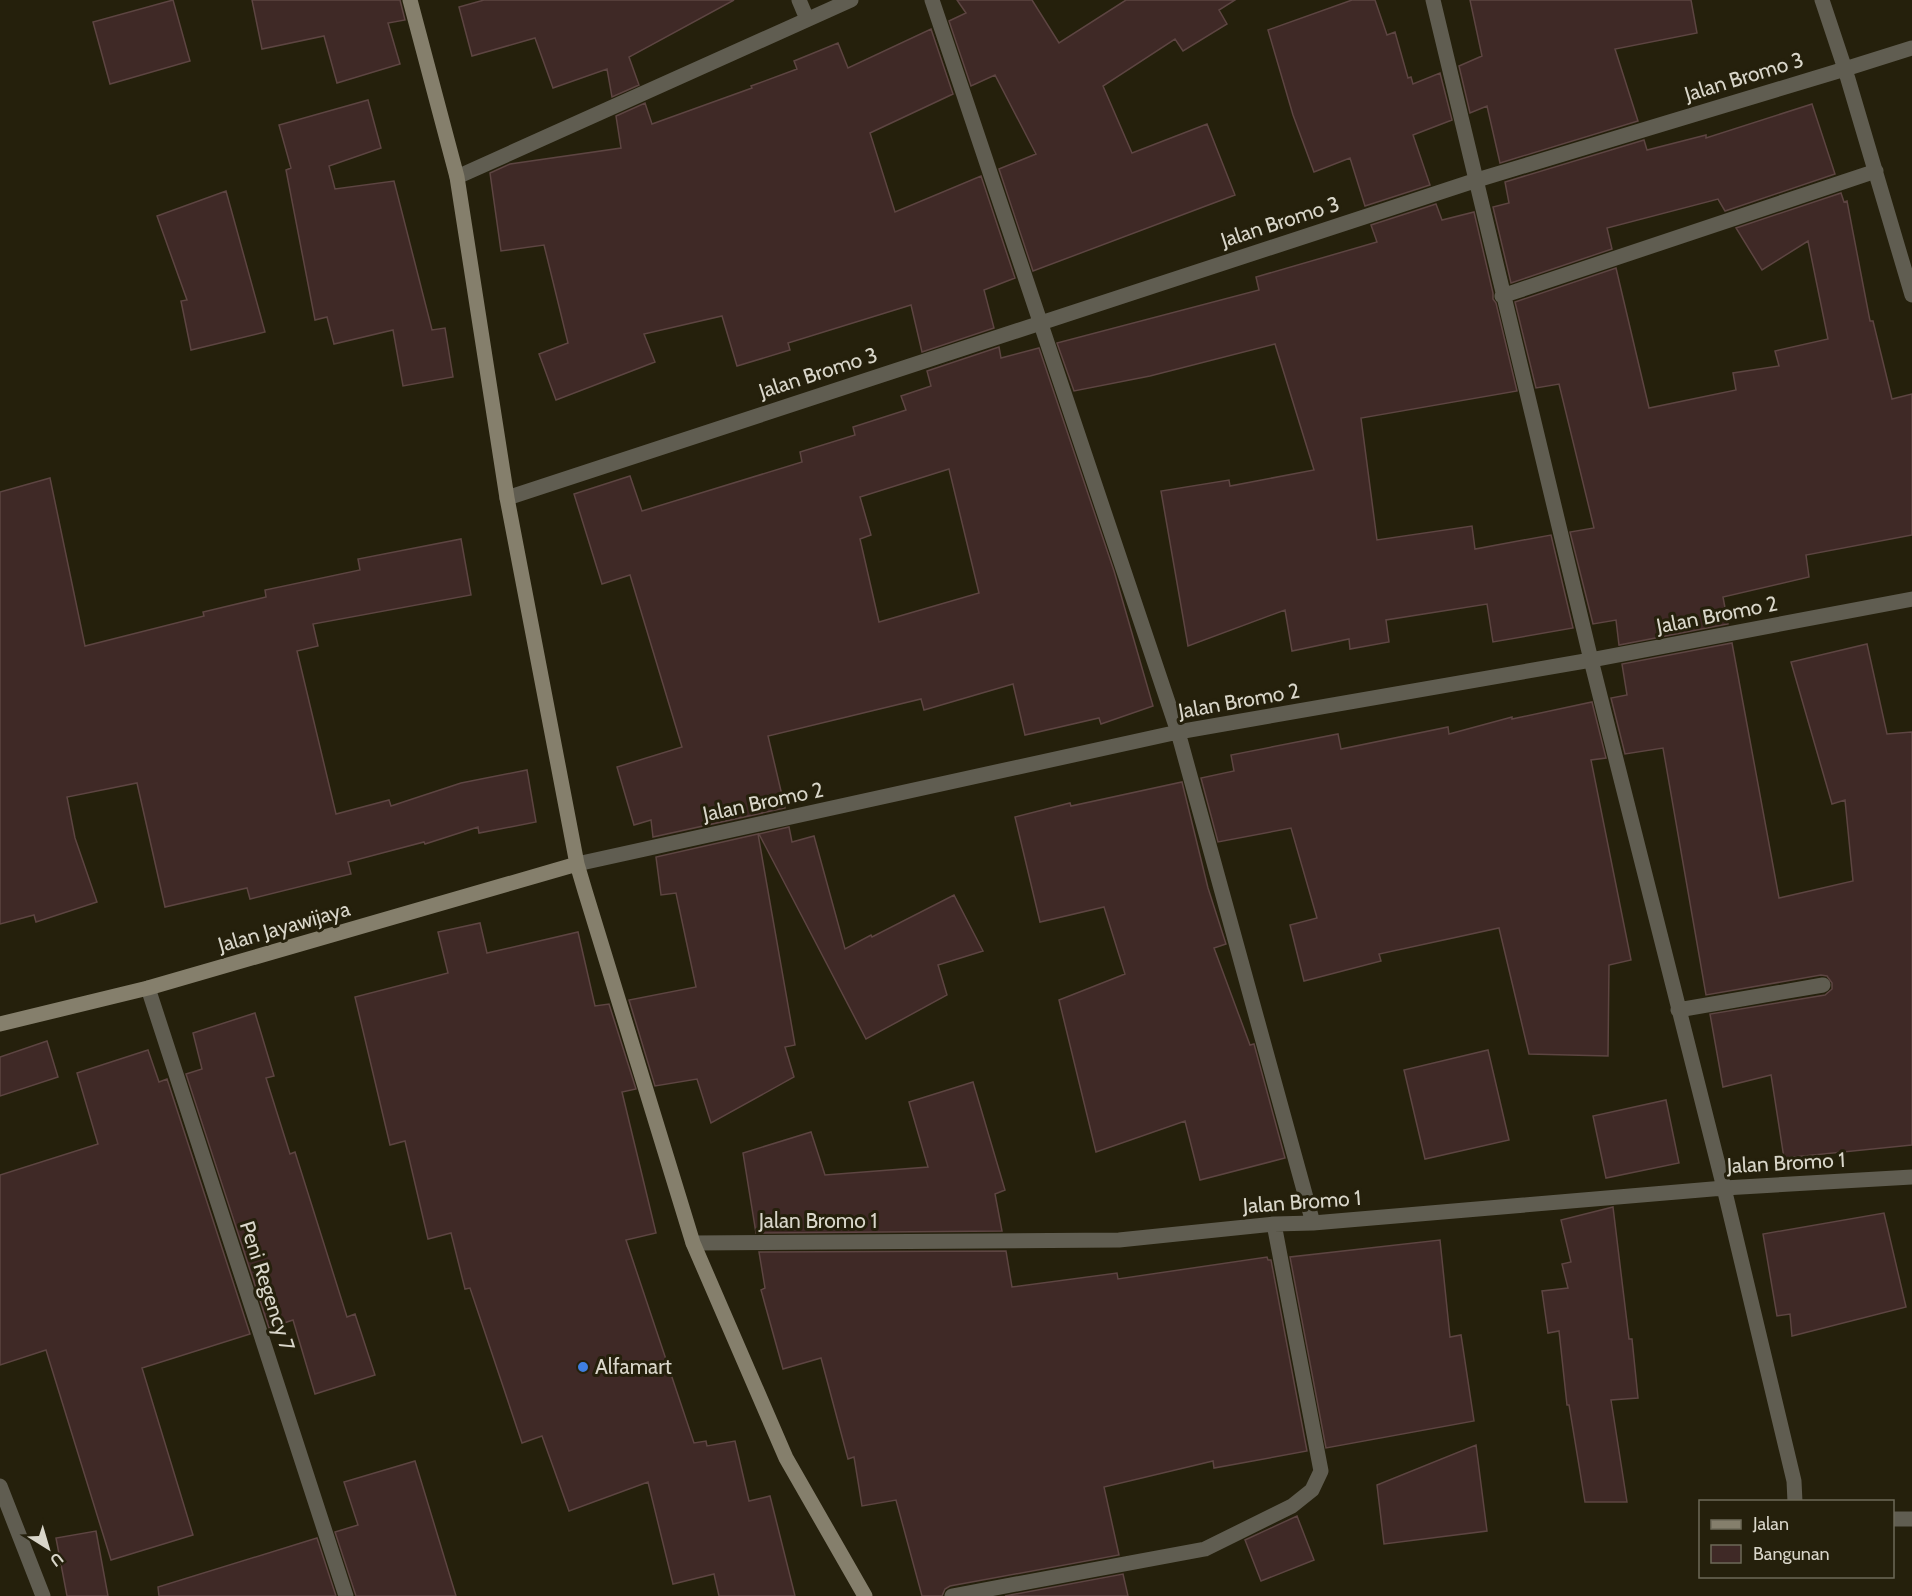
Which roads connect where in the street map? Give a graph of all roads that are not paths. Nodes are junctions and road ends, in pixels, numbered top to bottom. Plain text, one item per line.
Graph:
1 (410, 0) edge
2 (799, 0) edge
3 (851, 0) edge
4 (932, 0) edge
5 (1433, 0) edge
6 (1822, 0) edge
7 (807, 19) junction
8 (1912, 48) edge
9 (1845, 69) junction
10 (1876, 171) junction
11 (457, 177) junction
12 (1477, 180) junction
13 (1912, 295) edge
14 (1502, 296) junction
15 (1039, 323) junction
16 (507, 498) junction
17 (1912, 599) edge
18 (1591, 660) junction
19 (1178, 732) junction
20 (577, 864) junction
21 (1823, 985) dead end
22 (148, 988) junction
23 (1678, 1010) junction
24 (0, 1024) edge
25 (1912, 1177) edge
26 (1724, 1188) junction
27 (1313, 1223) junction
28 (1274, 1224) junction
29 (693, 1243) junction
30 (0, 1486) edge
31 (1795, 1500) edge
32 (1894, 1519) edge
33 (1912, 1519) edge
34 (43, 1596) edge
35 (346, 1596) edge
36 (865, 1596) edge
37 (952, 1596) edge

1 - 11 main road
2 - 7 street
3 - 7 street
4 - 15 street
5 - 12 street
6 - 9 street
7 - 11 street
8 - 9 street, Jalan Bromo 3
9 - 10 street
9 - 12 street, Jalan Bromo 3
10 - 13 street
10 - 14 street
11 - 16 main road
12 - 14 street
12 - 15 street, Jalan Bromo 3
14 - 18 street
15 - 16 street, Jalan Bromo 3
15 - 19 street
16 - 20 main road
17 - 18 street, Jalan Bromo 2
18 - 19 street, Jalan Bromo 2
18 - 23 street
19 - 20 street, Jalan Bromo 2
19 - 27 street
20 - 22 main road, Jalan Jayawijaya
20 - 29 main road
21 - 23 street
22 - 24 main road, Jalan Jayawijaya
22 - 35 street, Peni Regency 7
23 - 26 street
25 - 26 street, Jalan Bromo 1
26 - 27 street, Jalan Bromo 1
26 - 31 street
27 - 28 street, Jalan Bromo 1
28 - 29 street, Jalan Bromo 1
28 - 37 street
29 - 36 main road
30 - 34 street
32 - 33 street

